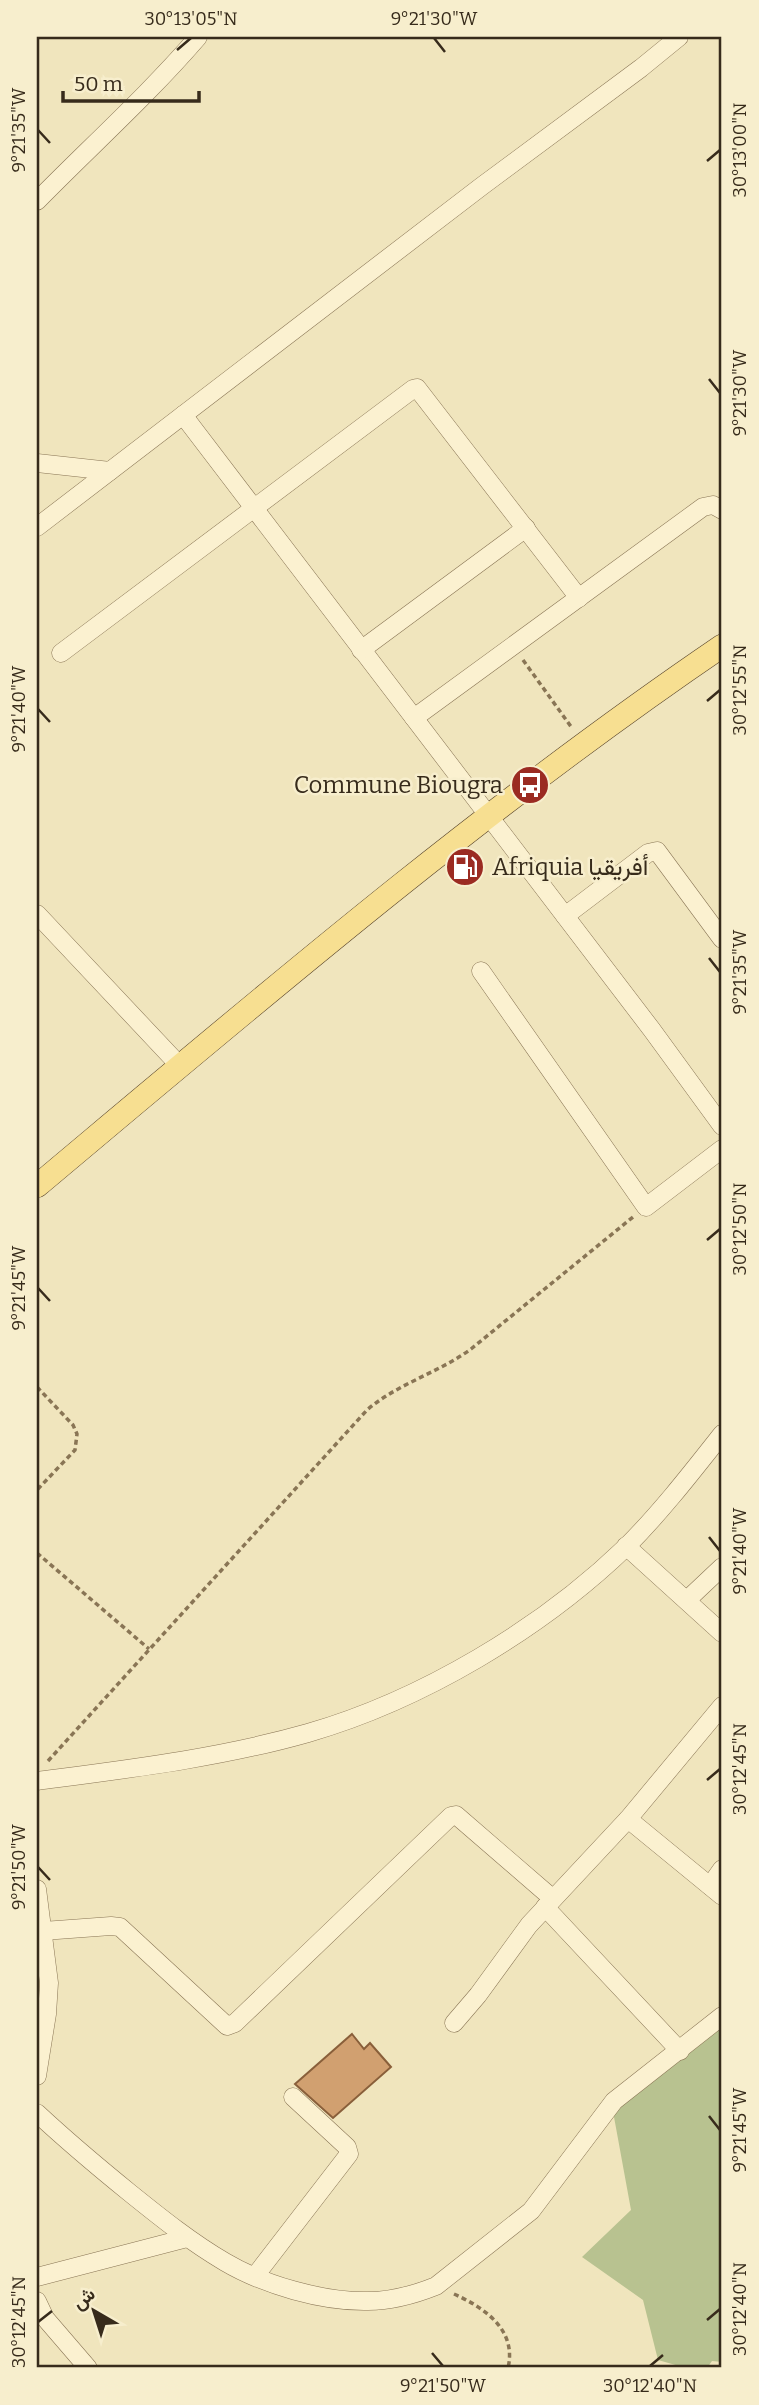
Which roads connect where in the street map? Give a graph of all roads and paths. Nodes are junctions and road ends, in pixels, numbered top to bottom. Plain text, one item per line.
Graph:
1 (198, 37) edge
2 (679, 37) edge
3 (37, 201) edge
4 (183, 415) junction
5 (37, 463) edge
6 (110, 471) junction
7 (253, 508) junction
8 (722, 510) edge
9 (37, 527) edge
10 (526, 528) junction
11 (579, 598) junction
12 (513, 646) junction
13 (722, 646) edge
14 (362, 650) junction
15 (61, 653) dead end
16 (414, 718) junction
17 (584, 744) junction
18 (487, 815) junction
19 (37, 914) edge
20 (565, 916) junction
21 (722, 939) edge
22 (481, 971) dead end
23 (180, 1066) junction
24 (722, 1126) edge
25 (722, 1149) edge
26 (37, 1186) edge
27 (646, 1207) junction
28 (37, 1387) edge
29 (722, 1434) edge
30 (37, 1490) edge
31 (626, 1546) junction
32 (37, 1554) edge
33 (722, 1567) edge
34 (687, 1600) junction
35 (722, 1633) edge
36 (149, 1649) junction
37 (722, 1706) edge
38 (46, 1762) dead end
39 (37, 1782) edge
40 (628, 1819) junction
41 (722, 1869) edge
42 (37, 1889) edge
43 (716, 1891) edge
44 (549, 1903) junction
45 (40, 1932) edge
46 (722, 2016) edge
47 (454, 2023) dead end
48 (680, 2051) junction
49 (37, 2076) edge
50 (293, 2097) dead end
51 (37, 2113) edge
52 (187, 2238) junction
53 (255, 2276) junction
54 (37, 2277) edge
55 (436, 2286) junction
56 (37, 2301) edge
57 (88, 2368) edge
58 (508, 2368) edge

1 - 3 street
2 - 4 street
4 - 6 street
4 - 7 street
5 - 6 street
6 - 9 street
7 - 10 street
7 - 14 street
7 - 15 street
8 - 11 street
10 - 11 street
10 - 14 street
11 - 12 street
12 - 16 street
12 - 17 path
13 - 17 main road
14 - 16 street
16 - 18 street
17 - 18 main road
18 - 20 street
18 - 23 main road
19 - 23 street
20 - 21 street
20 - 24 street
22 - 27 street
23 - 26 main road
25 - 27 street
27 - 36 path
28 - 30 path
29 - 31 street
31 - 34 street
31 - 39 street
32 - 36 path
33 - 34 street
34 - 35 street
36 - 38 path
37 - 40 street
40 - 43 street
40 - 44 street
41 - 43 street
42 - 45 street
44 - 45 street
44 - 47 street
44 - 48 street
45 - 49 street
46 - 48 street
48 - 55 street
50 - 53 street
51 - 52 street
52 - 53 street
52 - 54 street
53 - 55 street
55 - 58 path
56 - 57 street

